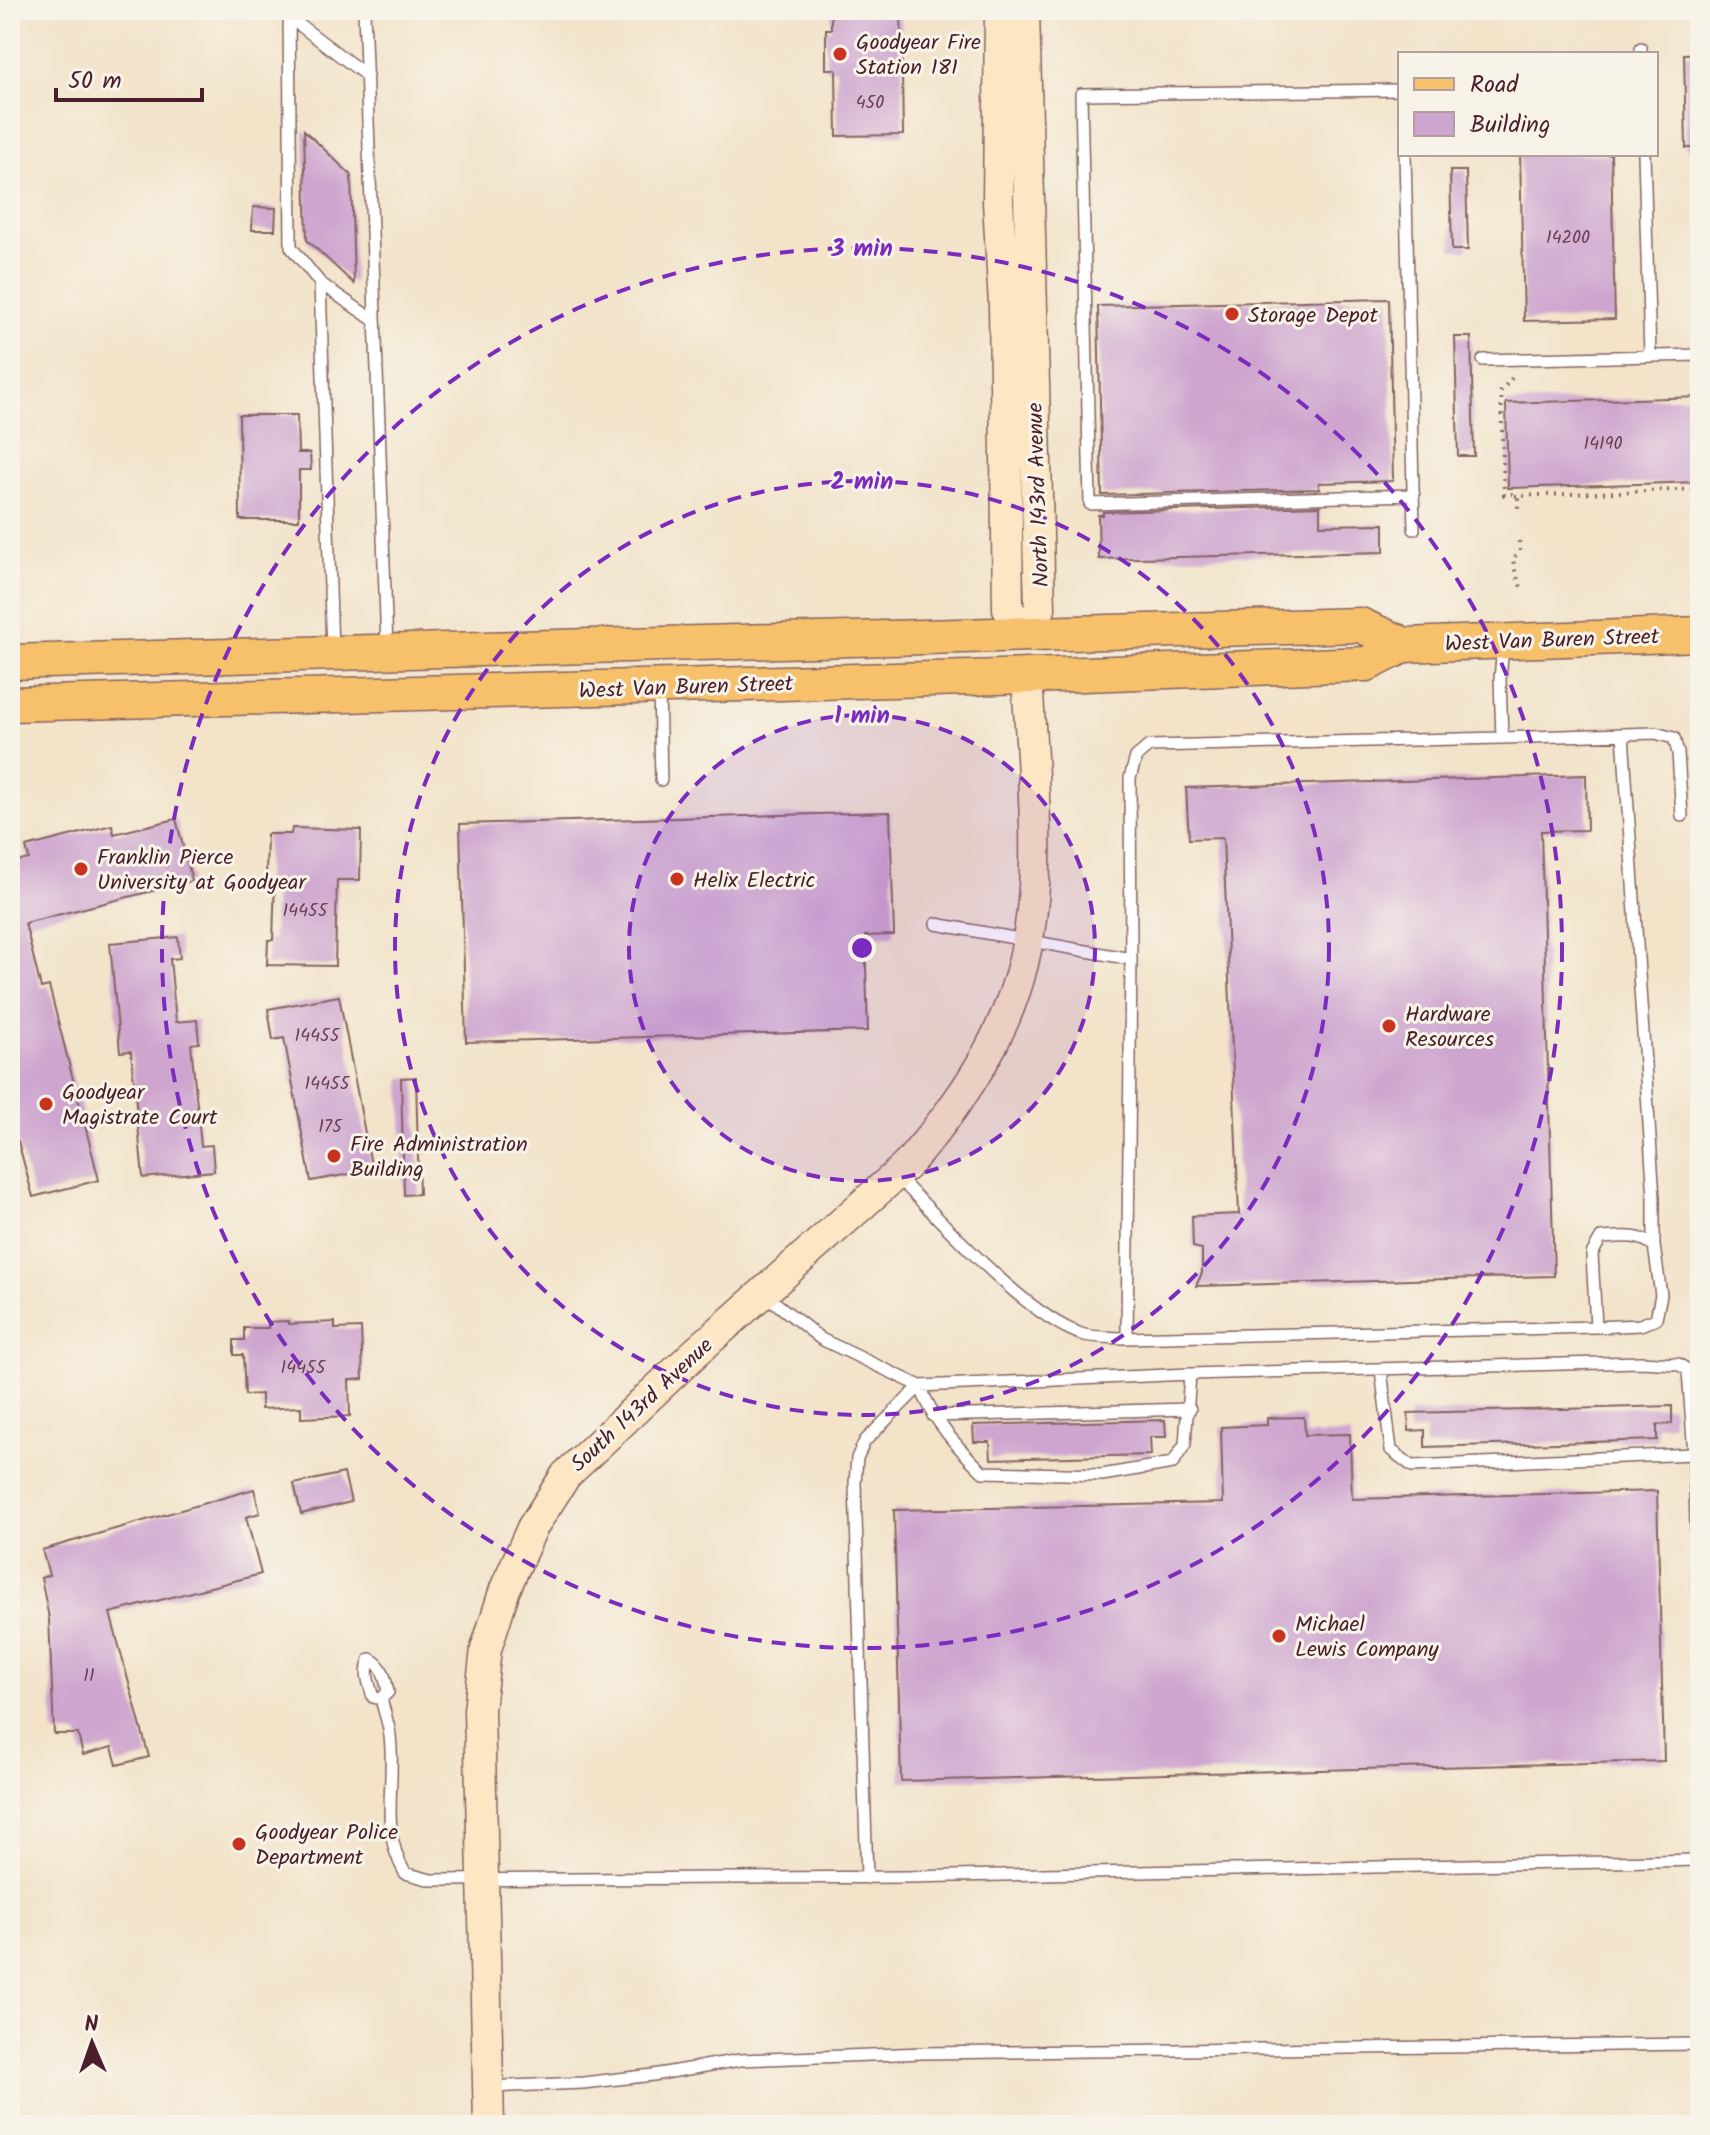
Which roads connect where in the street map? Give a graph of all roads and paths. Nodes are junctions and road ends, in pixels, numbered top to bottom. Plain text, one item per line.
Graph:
1 (364, 10) edge
2 (1000, 10) edge
3 (1024, 10) edge
4 (289, 14) edge
5 (367, 76) junction
6 (1398, 90) edge
7 (1405, 156) edge
8 (1644, 156) edge
9 (320, 283) junction
10 (375, 321) junction
11 (1700, 355) edge
12 (1650, 356) junction
13 (1483, 360) dead end
14 (1512, 378) dead end
15 (1700, 489) edge
16 (1414, 495) junction
17 (1515, 496) junction
18 (1518, 511) dead end
19 (1414, 529) dead end
20 (1519, 541) dead end
21 (1522, 589) dead end
22 (1027, 634) junction
23 (1700, 634) edge
24 (1504, 641) junction
25 (1405, 645) junction
26 (387, 652) junction
27 (332, 653) junction
28 (10, 662) edge
29 (1027, 676) junction
30 (659, 686) junction
31 (267, 697) junction
32 (10, 704) edge
33 (1623, 734) junction
34 (1502, 738) junction
35 (661, 780) dead end
36 (1682, 816) dead end
37 (936, 924) dead end
38 (1027, 939) junction
39 (1131, 959) junction
40 (895, 1176) junction
41 (1654, 1246) junction
42 (763, 1292) junction
43 (1596, 1327) junction
44 (1127, 1337) junction
45 (1381, 1370) junction
46 (1190, 1374) junction
47 (920, 1386) junction
48 (1190, 1409) junction
49 (933, 1416) junction
50 (1694, 1454) junction
51 (1700, 1662) edge
52 (381, 1699) dead end
53 (1700, 1860) edge
54 (867, 1878) junction
55 (483, 1880) junction
56 (1700, 2044) edge
57 (488, 2087) junction
58 (489, 2125) edge

1 - 5 lane
2 - 22 street, North 143rd Avenue
3 - 22 street, North 143rd Avenue
4 - 5 lane
4 - 9 lane
5 - 10 lane
6 - 16 lane
7 - 16 lane
8 - 12 lane
9 - 10 lane
9 - 27 lane
10 - 26 lane
11 - 12 lane
12 - 13 lane
14 - 17 path
15 - 17 path
16 - 19 lane
17 - 18 path
20 - 21 path
22 - 25 main road, West Van Buren Street
22 - 26 main road, West Van Buren Street
22 - 29 main road
23 - 24 main road, West Van Buren Street
24 - 25 main road, West Van Buren Street
24 - 34 lane
25 - 29 main road, West Van Buren Street
26 - 27 main road, West Van Buren Street
26 - 31 main road
27 - 28 main road, West Van Buren Street
29 - 30 main road, West Van Buren Street
29 - 38 street, South 143rd Avenue
30 - 31 main road, West Van Buren Street
30 - 35 lane
31 - 32 main road, West Van Buren Street
33 - 34 lane
33 - 36 lane
33 - 41 lane
34 - 39 lane
37 - 38 lane
38 - 39 lane
38 - 40 street, South 143rd Avenue
39 - 44 lane
40 - 42 street, South 143rd Avenue
40 - 44 lane
41 - 43 lane
41 - 43 lane
42 - 47 lane
42 - 55 street, South 143rd Avenue
43 - 44 lane
45 - 46 lane
45 - 50 lane
45 - 50 lane
46 - 47 lane
46 - 48 lane
47 - 49 lane
47 - 54 lane
48 - 49 lane
48 - 49 lane
50 - 51 lane
52 - 55 lane
53 - 54 lane
54 - 55 lane
55 - 57 street, South 143rd Avenue
56 - 57 lane
57 - 58 street, South 143rd Avenue

